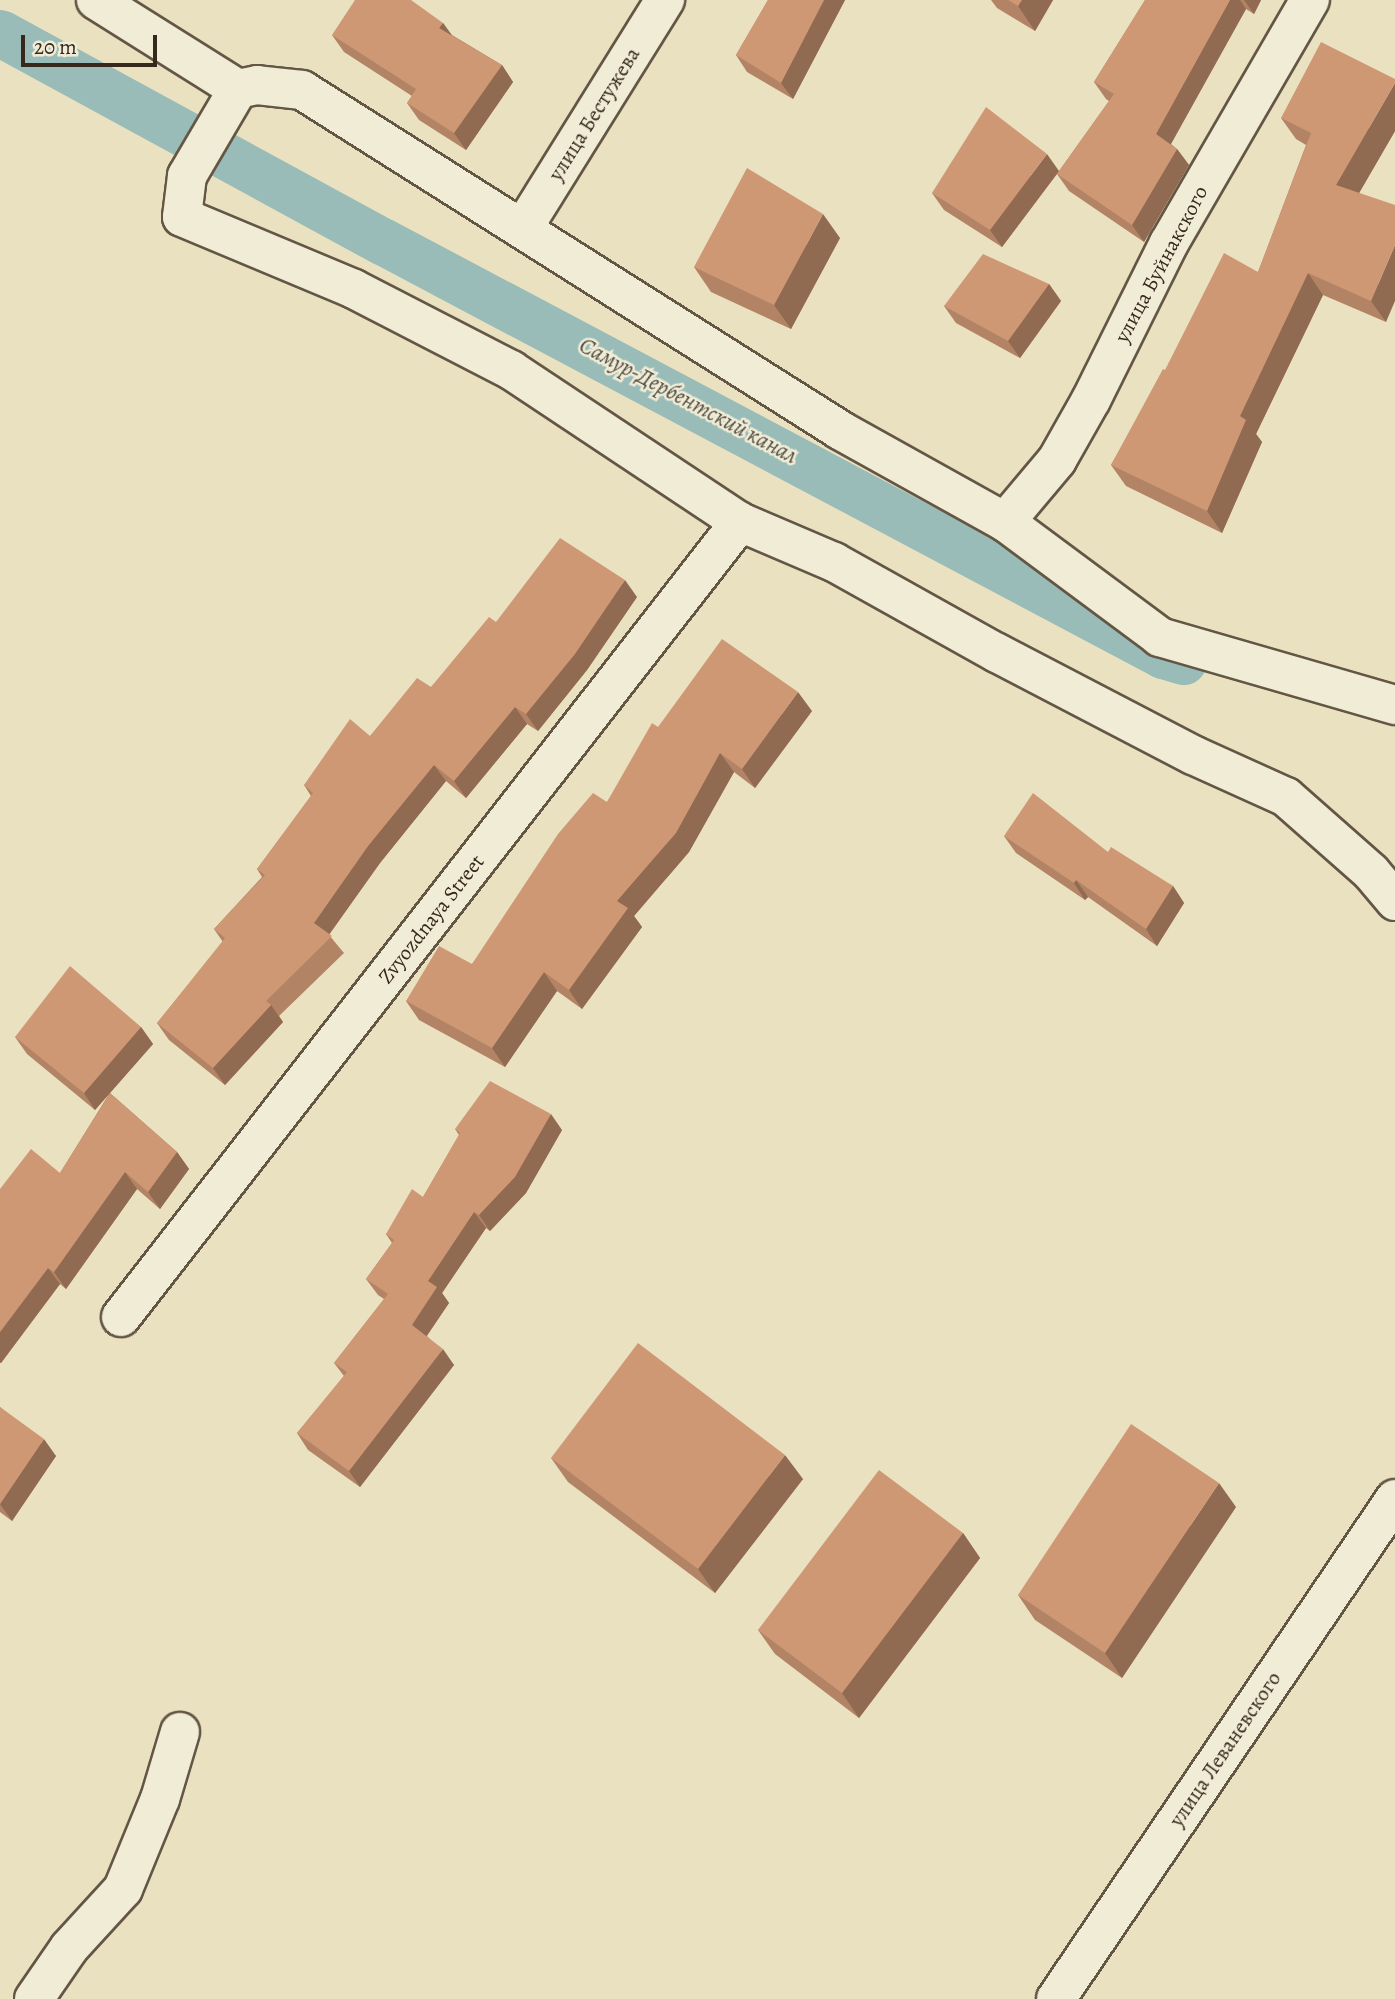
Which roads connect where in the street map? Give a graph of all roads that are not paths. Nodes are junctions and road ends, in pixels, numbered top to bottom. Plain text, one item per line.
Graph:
1 (96, 0) edge
2 (665, 0) edge
3 (1310, 0) edge
4 (232, 101) junction
5 (523, 229) junction
6 (740, 522) junction
7 (1005, 522) junction
8 (1395, 705) edge
9 (1395, 901) edge
10 (121, 1317) dead end
11 (1395, 1499) edge
12 (180, 1732) dead end
13 (34, 1999) edge
14 (1056, 1999) edge

1 - 4 street
2 - 5 street, улица Бестужева
3 - 7 street, улица Буйнакского
4 - 5 street
4 - 6 street
5 - 7 street
6 - 9 street
6 - 10 street, Zvyozdnaya Street
7 - 8 street
11 - 14 street, улица Леваневского
12 - 13 street

